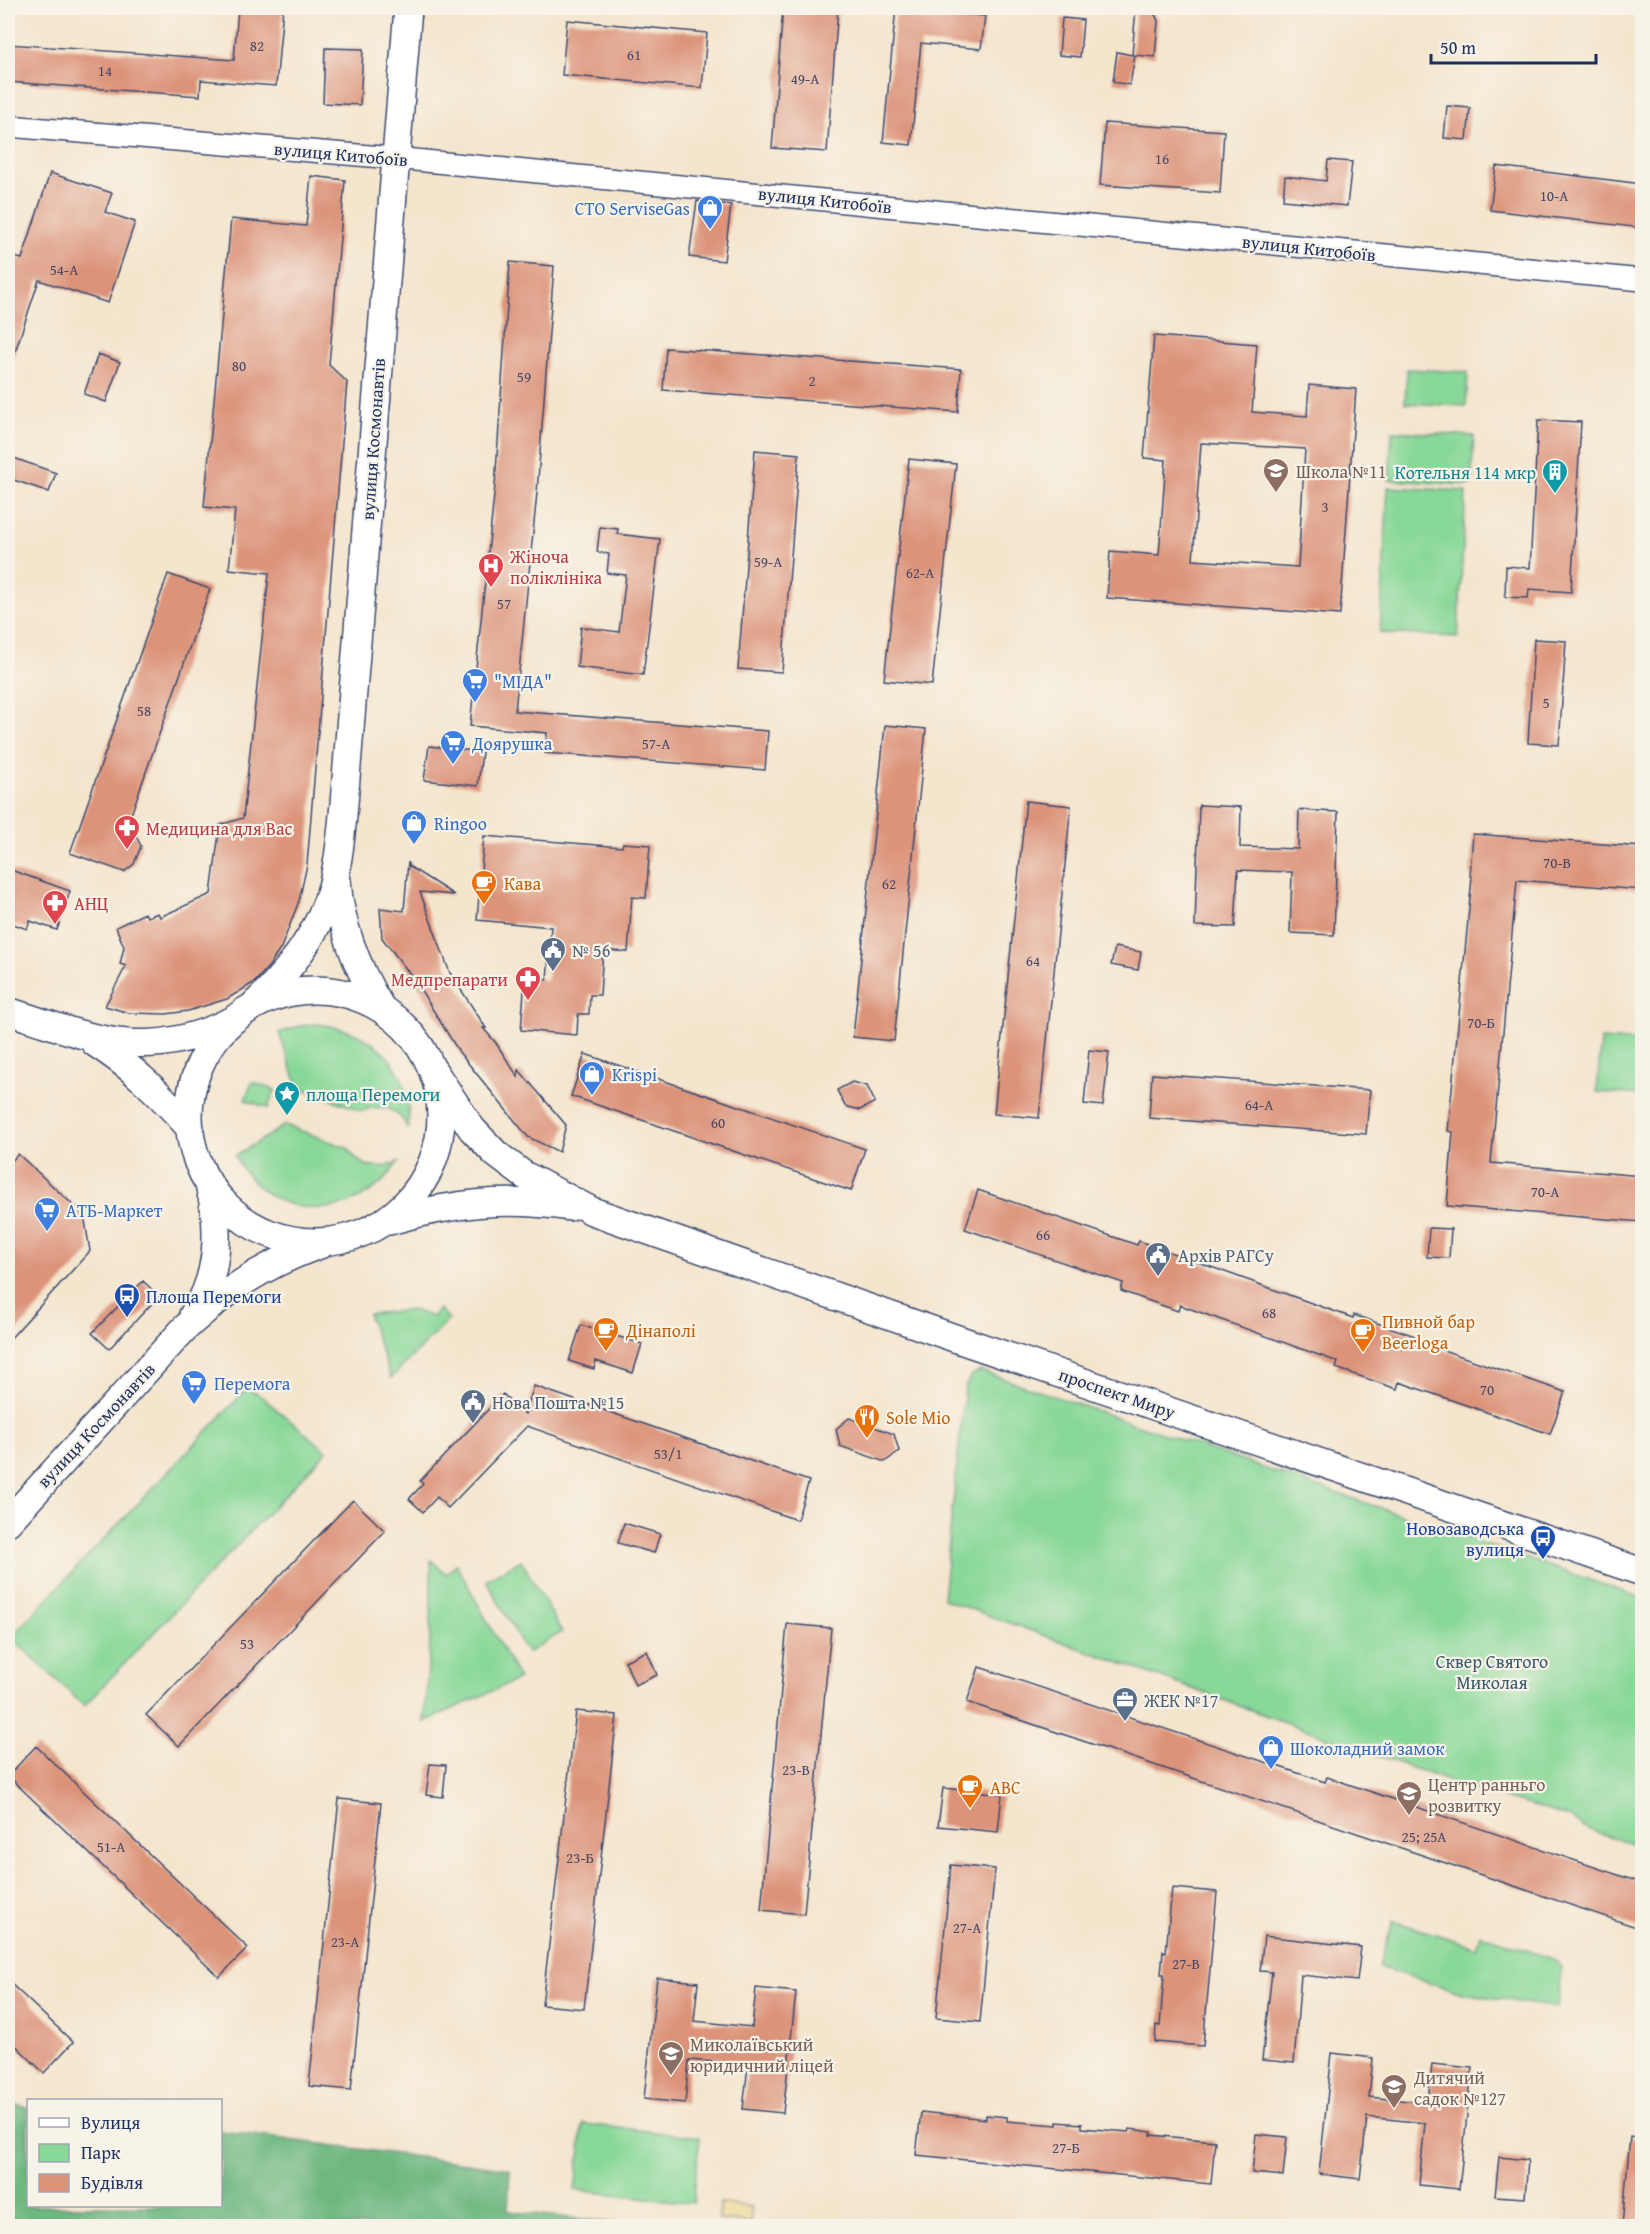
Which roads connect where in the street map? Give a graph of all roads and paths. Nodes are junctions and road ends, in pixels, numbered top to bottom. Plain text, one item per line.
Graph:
1 (408, 8) edge
2 (8, 126) edge
3 (394, 158) junction
4 (1642, 280) edge
5 (336, 871) junction
6 (381, 1008) junction
7 (8, 1011) edge
8 (244, 1012) junction
9 (81, 1034) junction
10 (433, 1070) junction
11 (190, 1128) junction
12 (208, 1183) junction
13 (592, 1211) junction
14 (380, 1224) junction
15 (335, 1240) junction
16 (184, 1329) junction
17 (8, 1521) edge
18 (1642, 1572) edge

1 - 3 main road, вулиця Космонавтів
2 - 3 street, вулиця Китобоїв
3 - 4 street, вулиця Китобоїв
3 - 5 main road, вулиця Космонавтів
5 - 6 main road, вулиця Космонавтів
5 - 8 main road, вулиця Космонавтів
6 - 8 main road
6 - 10 main road
7 - 9 main road
8 - 9 main road
8 - 11 main road, вулиця Космонавтів
9 - 11 main road
10 - 13 main road, проспект Миру
10 - 14 main road
11 - 12 main road, вулиця Космонавтів
12 - 15 main road
12 - 16 main road, вулиця Космонавтів
13 - 14 main road, проспект Миру
13 - 18 main road, проспект Миру
14 - 15 main road
15 - 16 main road, вулиця Космонавтів
16 - 17 main road, вулиця Космонавтів

